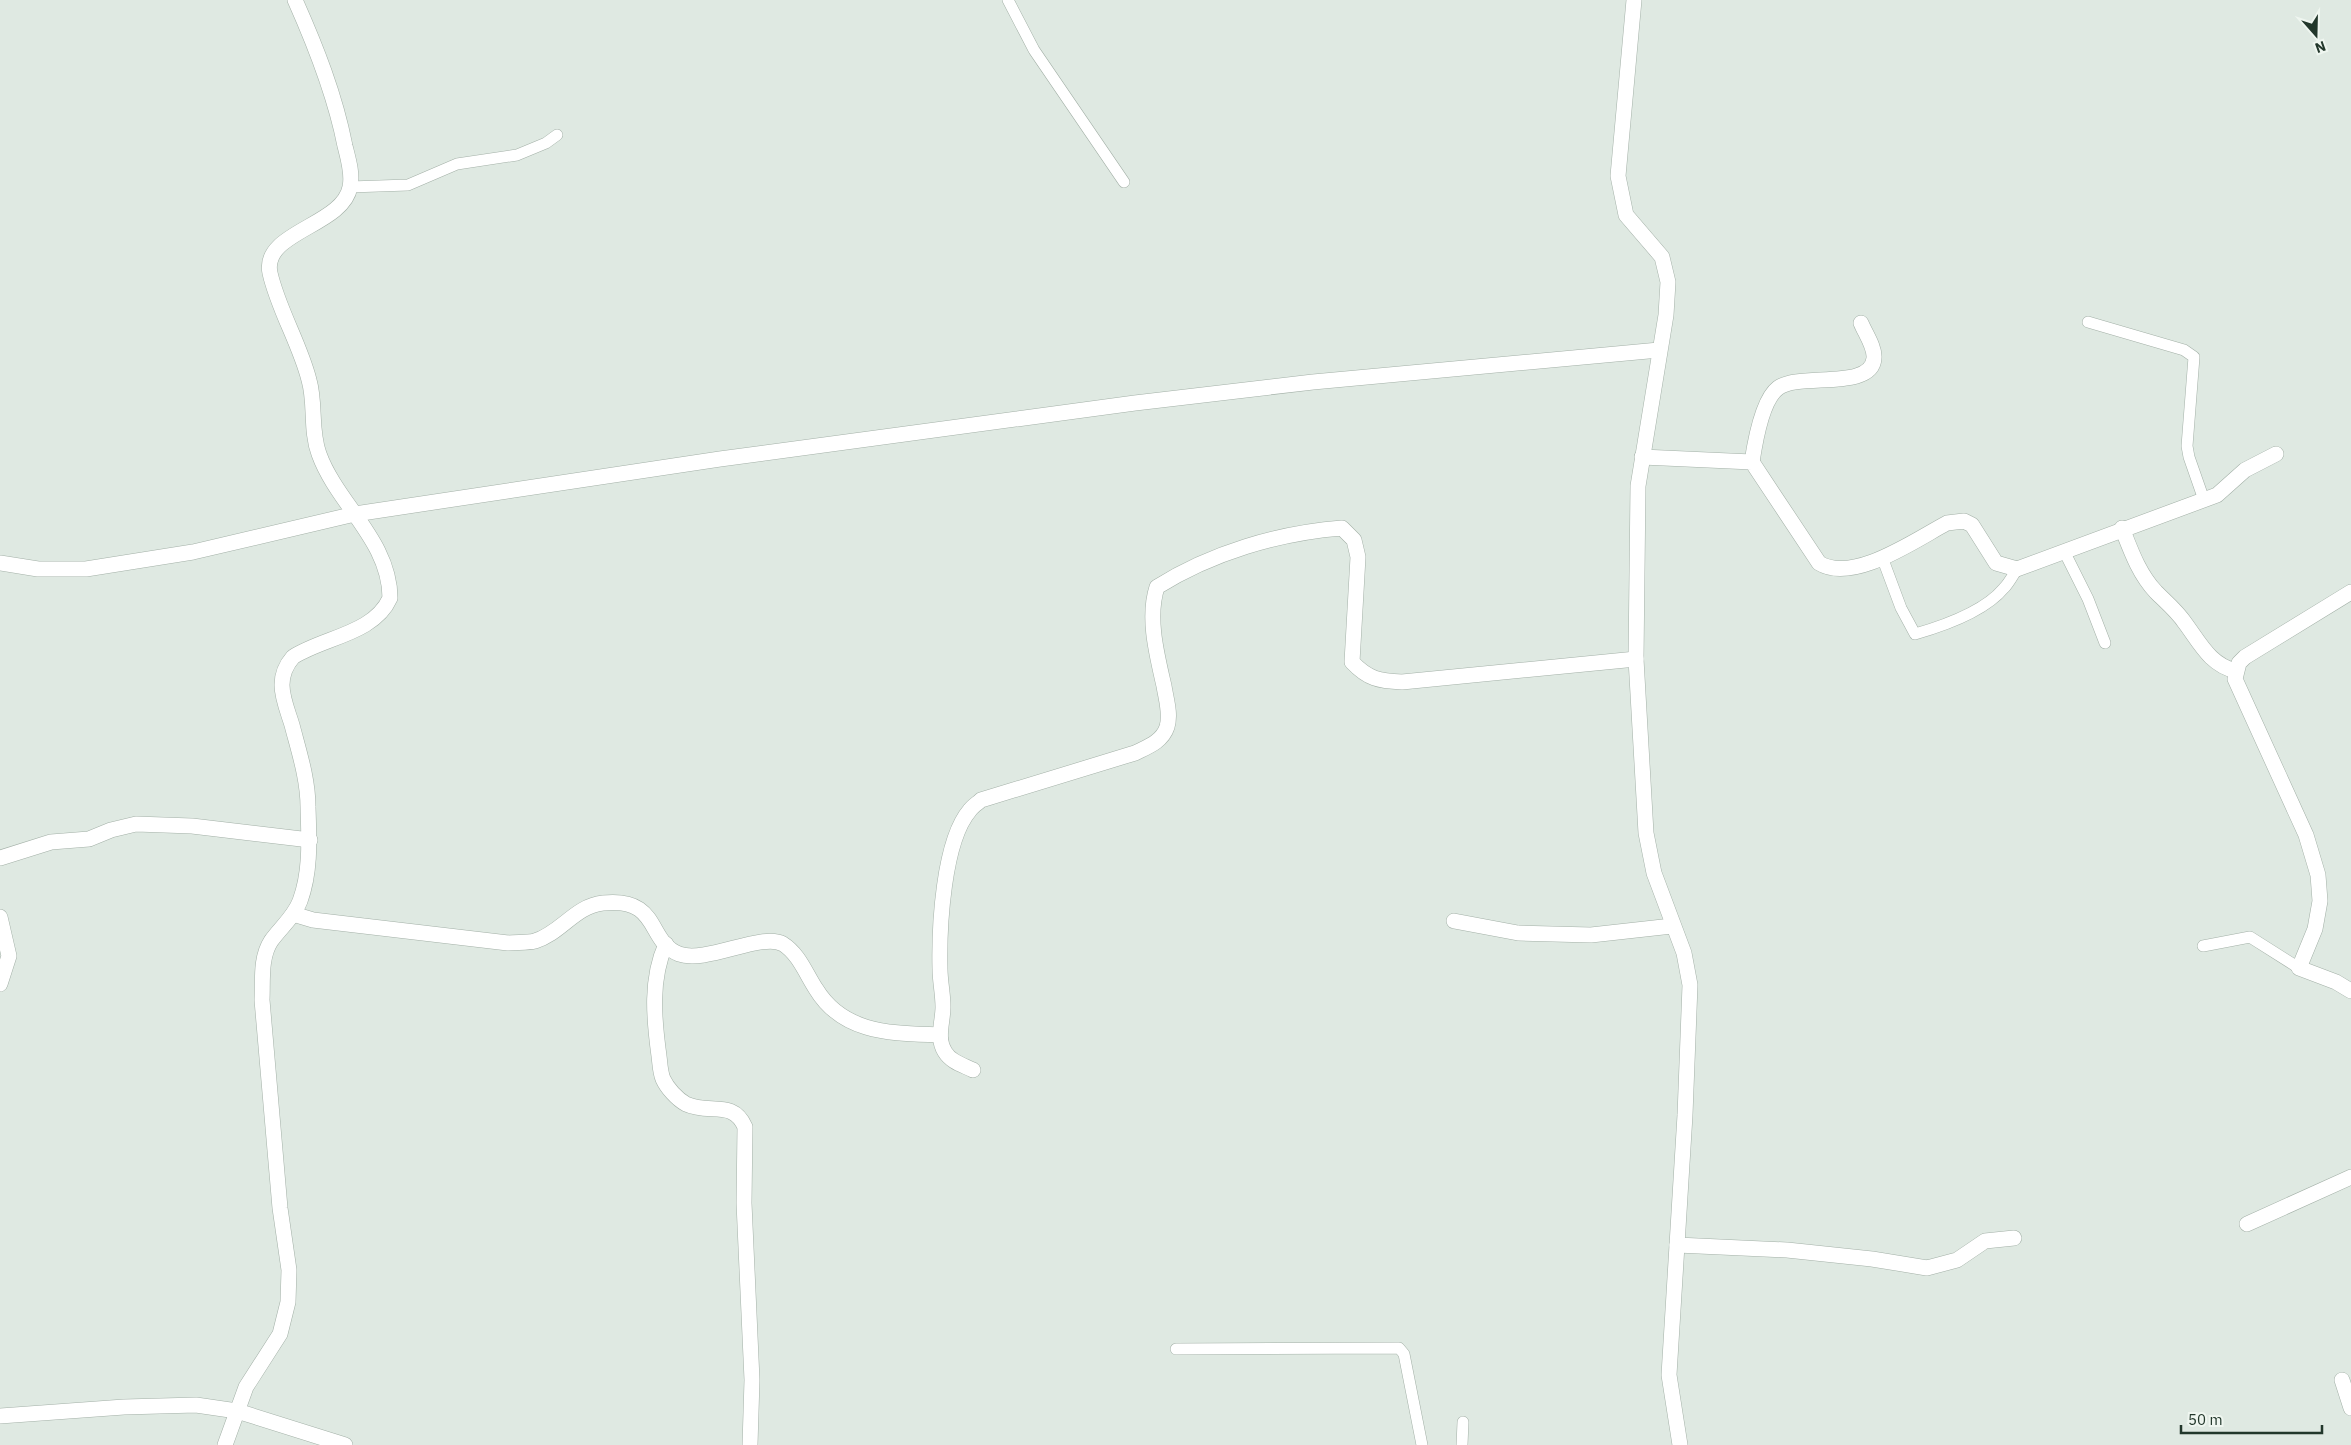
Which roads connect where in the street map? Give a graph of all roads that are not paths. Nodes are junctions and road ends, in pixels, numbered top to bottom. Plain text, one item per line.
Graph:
1 (295, 0) edge
2 (1008, 0) edge
3 (1634, 0) edge
4 (557, 136) dead end
5 (1124, 182) dead end
6 (350, 187) junction
7 (2088, 322) dead end
8 (1861, 323) dead end
9 (1659, 350) junction
10 (2276, 454) dead end
11 (1642, 457) junction
12 (1752, 462) junction
13 (2204, 500) junction
14 (355, 514) junction
15 (2122, 528) junction
16 (2064, 551) junction
17 (1882, 557) junction
18 (0, 563) edge
19 (2017, 569) junction
20 (2351, 592) edge
21 (2105, 643) dead end
22 (1636, 659) junction
23 (2236, 671) junction
24 (310, 840) junction
25 (0, 858) edge
26 (293, 914) junction
27 (0, 917) edge
28 (1454, 921) dead end
29 (1672, 926) junction
30 (666, 944) junction
31 (2202, 946) dead end
32 (2299, 968) junction
33 (0, 984) edge
34 (2351, 991) edge
35 (940, 1034) junction
36 (973, 1070) dead end
37 (2351, 1177) edge
38 (2247, 1224) dead end
39 (2014, 1238) dead end
40 (1677, 1245) junction
41 (1176, 1349) dead end
42 (2342, 1380) dead end
43 (2351, 1408) edge
44 (237, 1411) junction
45 (0, 1416) edge
46 (1463, 1422) dead end
47 (225, 1445) edge
48 (345, 1445) edge
49 (750, 1445) edge
50 (1422, 1445) edge
51 (1462, 1445) edge
52 (1680, 1445) edge

1 - 6 street
2 - 5 lane
3 - 9 street
4 - 6 lane
6 - 14 street
7 - 13 lane
8 - 12 street
9 - 11 street
9 - 14 street
10 - 13 street
11 - 12 street
11 - 22 street
12 - 17 street
13 - 15 street
14 - 18 street
14 - 24 street
15 - 16 street
15 - 23 street
16 - 19 street
16 - 21 lane
17 - 19 street
17 - 19 lane
20 - 23 street
22 - 29 street
22 - 35 street
23 - 32 street
24 - 25 street
24 - 26 street
26 - 30 street
26 - 44 street
27 - 33 street
28 - 29 street
29 - 40 street
30 - 35 street
30 - 49 street
31 - 32 lane
32 - 34 street
35 - 36 street
37 - 38 street
39 - 40 street
40 - 52 street
41 - 50 lane
42 - 43 street
44 - 45 street
44 - 47 street
44 - 48 street
46 - 51 lane

